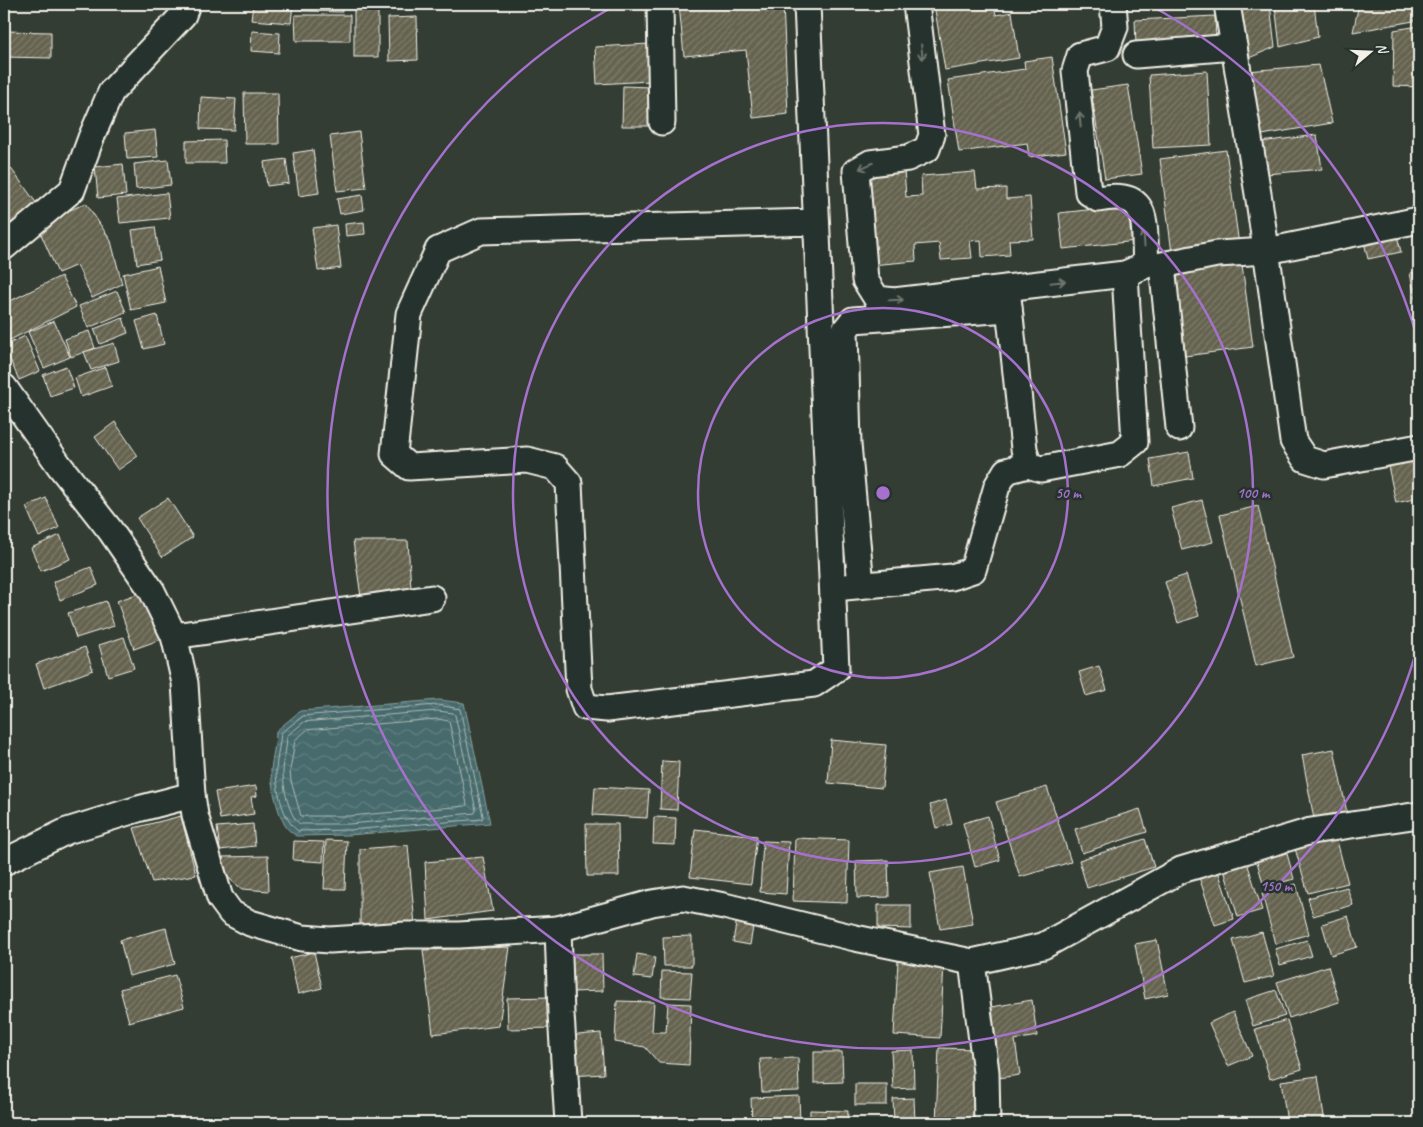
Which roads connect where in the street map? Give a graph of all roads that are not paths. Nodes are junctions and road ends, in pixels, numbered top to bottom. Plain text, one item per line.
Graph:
1 (187, 4) edge
2 (660, 4) edge
3 (807, 4) edge
4 (916, 4) edge
5 (1113, 4) edge
6 (1227, 4) edge
7 (1234, 47) junction
8 (1136, 55) dead end
9 (662, 122) dead end
10 (1419, 220) edge
11 (816, 222) junction
12 (5, 241) edge
13 (1267, 251) junction
14 (1125, 274) junction
15 (1008, 298) junction
16 (4, 388) edge
17 (1179, 428) dead end
18 (1419, 447) edge
19 (1028, 465) junction
20 (861, 585) junction
21 (833, 588) junction
22 (432, 598) dead end
23 (174, 636) junction
24 (192, 795) junction
25 (1419, 815) edge
26 (4, 862) edge
27 (558, 929) junction
28 (972, 962) junction
29 (568, 1123) edge
30 (987, 1123) edge

1 - 12 street
2 - 9 street
3 - 11 street
4 -> 15 street
14 -> 5 street
6 - 7 street
7 - 8 street
7 - 13 street
10 - 13 street
11 - 21 street
11 - 21 street
13 - 17 street
13 - 18 street
15 -> 14 street
14 - 19 street
15 - 19 street
15 - 20 street
16 - 23 street
19 - 20 street
20 - 21 street
22 - 23 street
23 - 24 street
24 - 26 street
24 - 27 street
25 - 28 street
27 - 28 street
27 - 29 street
28 - 30 street

